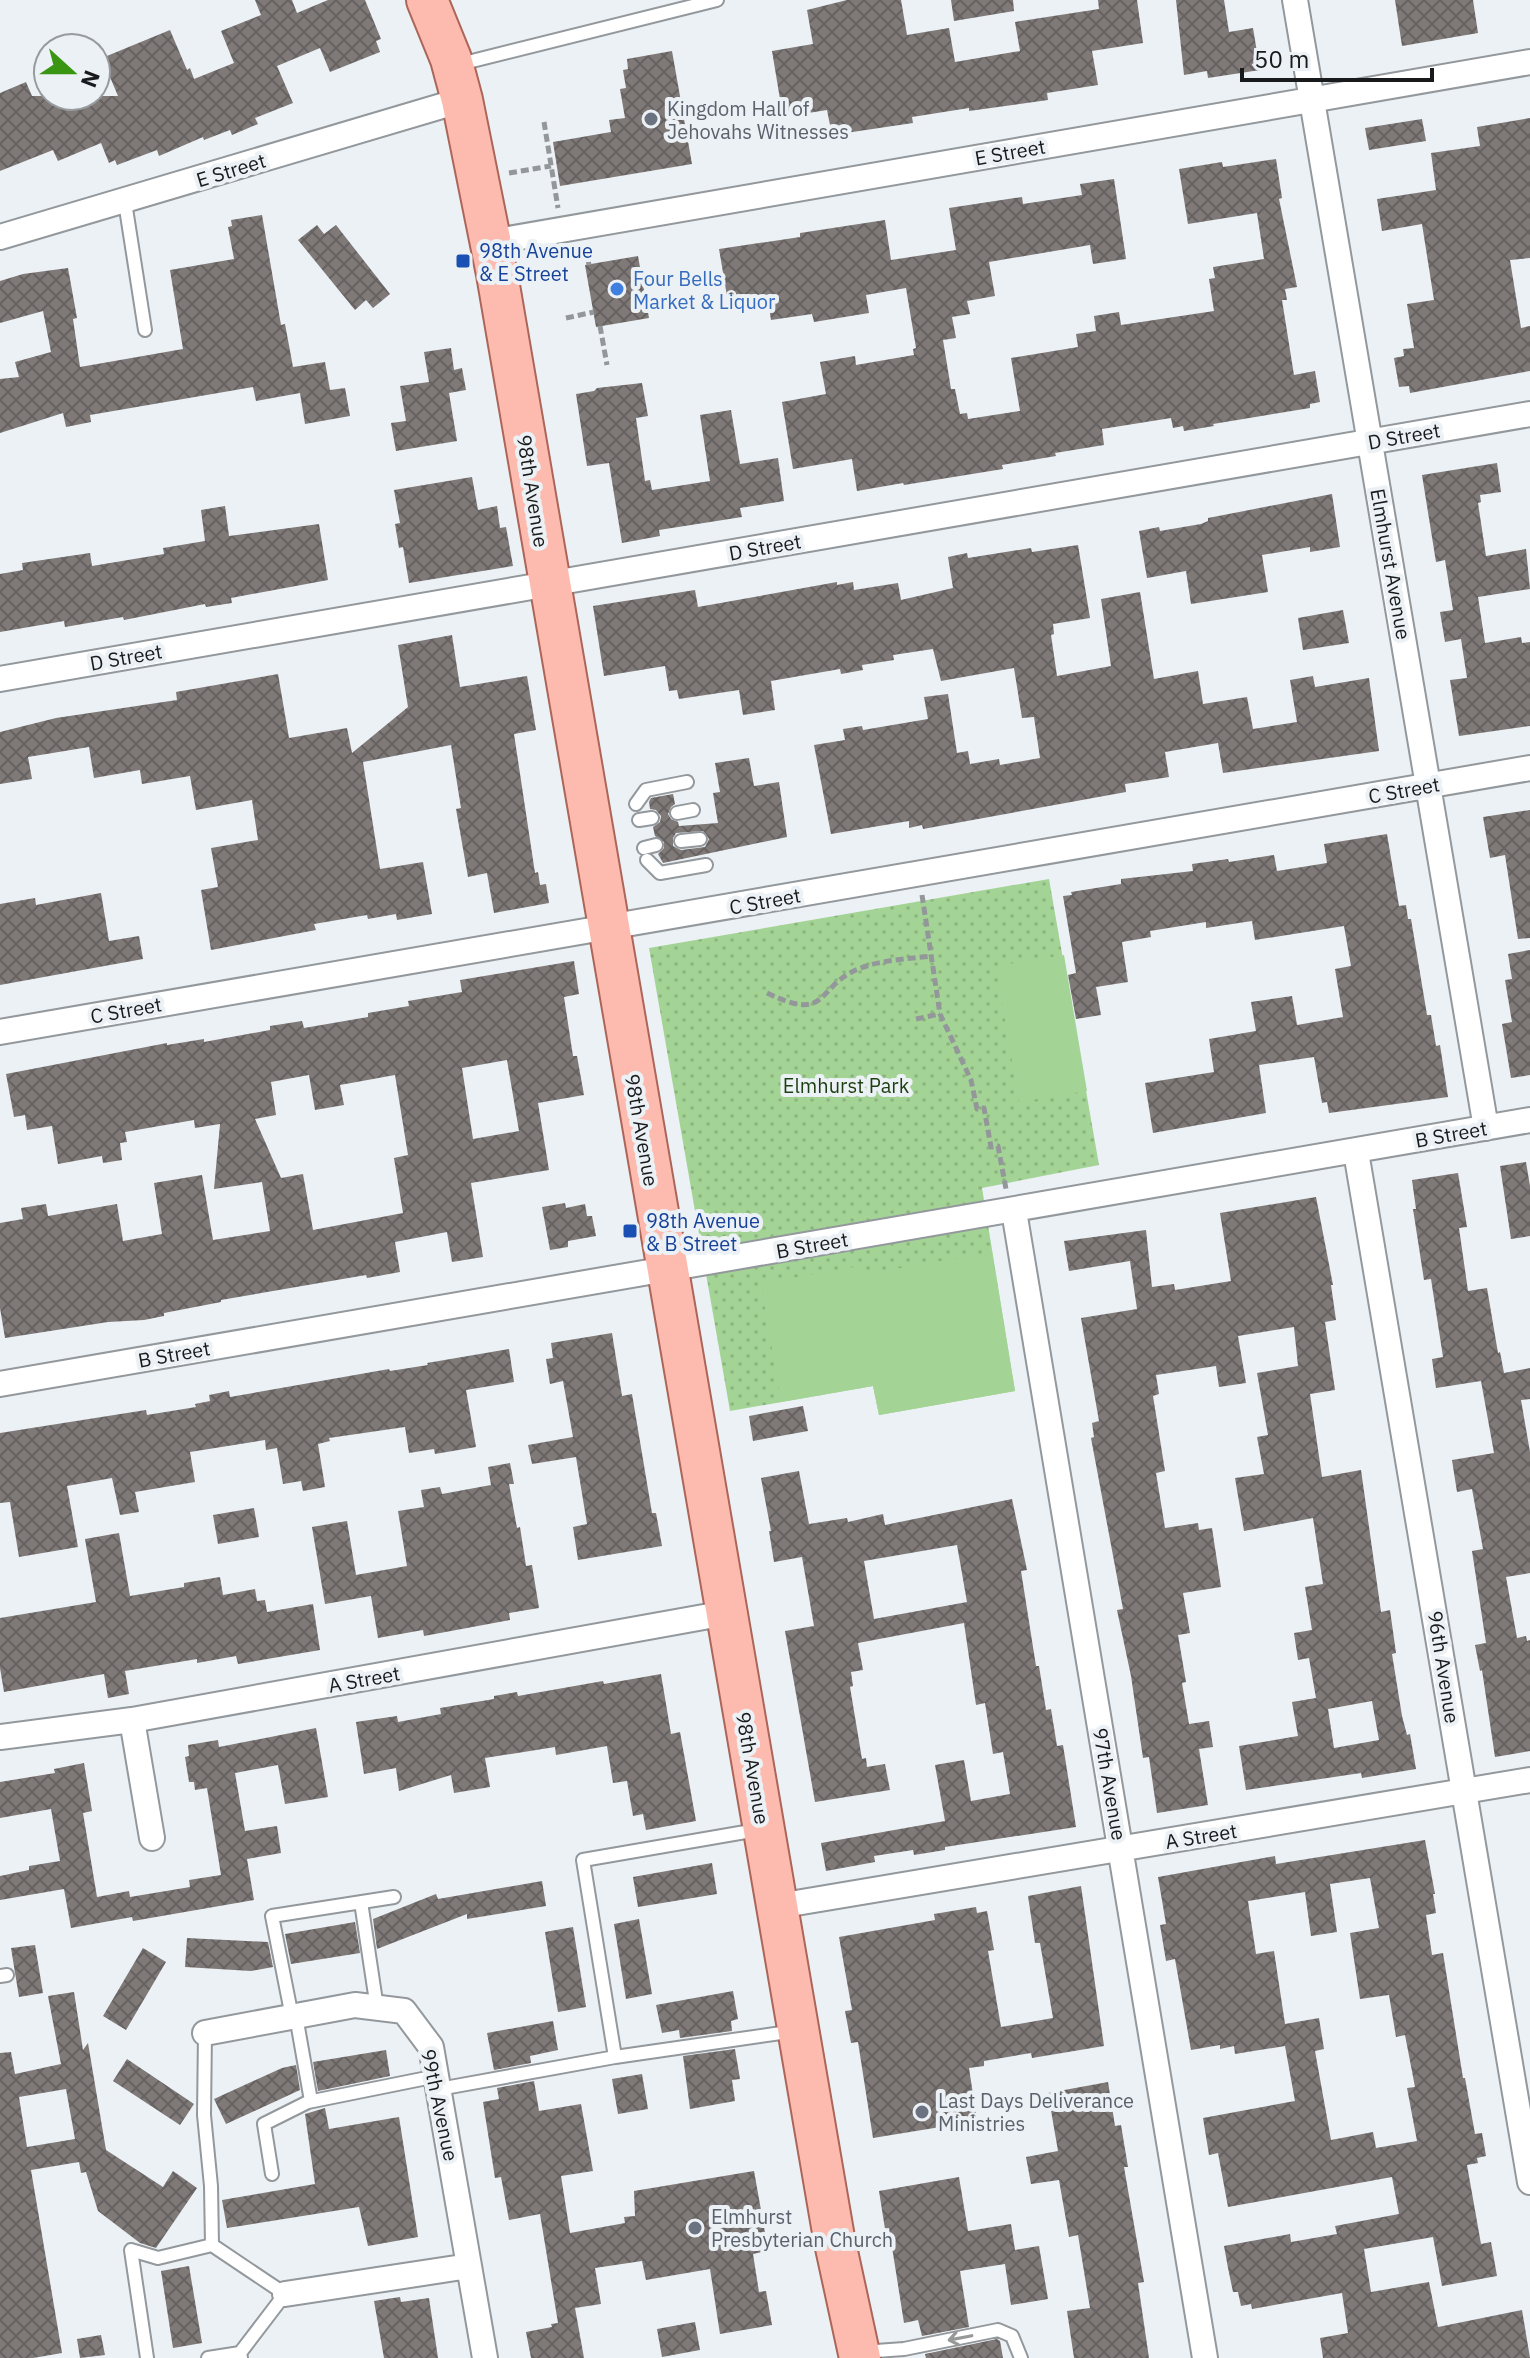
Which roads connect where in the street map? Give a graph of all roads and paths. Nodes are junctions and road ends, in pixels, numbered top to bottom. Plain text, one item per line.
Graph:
1 (427, 0) edge
2 (717, 0) edge
3 (1295, 0) edge
4 (1530, 62) edge
5 (458, 83) junction
6 (1311, 99) junction
7 (544, 122) dead end
8 (551, 166) junction
9 (479, 178) junction
10 (125, 202) junction
11 (561, 230) junction
12 (0, 237) edge
13 (491, 242) junction
14 (594, 312) dead end
15 (566, 318) dead end
16 (600, 326) dead end
17 (145, 330) dead end
18 (607, 365) dead end
19 (1530, 414) edge
20 (1371, 442) junction
21 (549, 584) junction
22 (0, 679) edge
23 (1530, 768) edge
24 (687, 782) dead end
25 (1429, 786) junction
26 (636, 804) dead end
27 (693, 810) dead end
28 (677, 813) dead end
29 (700, 839) dead end
30 (681, 841) dead end
31 (649, 851) dead end
32 (706, 865) dead end
33 (919, 874) junction
34 (609, 928) junction
35 (931, 956) junction
36 (767, 993) dead end
37 (940, 1014) junction
38 (916, 1019) dead end
39 (0, 1032) edge
40 (1530, 1120) edge
41 (1486, 1128) junction
42 (1356, 1152) junction
43 (1014, 1211) junction
44 (667, 1269) junction
45 (0, 1384) edge
46 (726, 1613) junction
47 (132, 1720) junction
48 (0, 1737) edge
49 (1530, 1780) edge
50 (1464, 1792) junction
51 (764, 1829) junction
52 (152, 1838) dead end
53 (1121, 1849) junction
54 (394, 1897) dead end
55 (361, 1902) junction
56 (778, 1906) junction
57 (377, 2008) junction
58 (294, 2017) junction
59 (798, 2030) junction
60 (205, 2033) joint
61 (615, 2057) junction
62 (438, 2083) junction
63 (311, 2101) junction
64 (272, 2174) dead end
65 (1530, 2182) edge
66 (212, 2245) junction
67 (469, 2266) junction
68 (285, 2294) junction
69 (860, 2355) edge
70 (240, 2356) edge
71 (147, 2358) edge
72 (208, 2358) edge
73 (485, 2358) edge
74 (1021, 2358) edge
75 (1205, 2358) edge

1 - 5 main road, 98th Avenue
2 - 5 lane
3 - 6 street, Elmhurst Avenue
4 - 6 street, E Street
5 - 9 main road, 98th Avenue
5 - 10 street, E Street
6 - 11 street, E Street
6 - 20 street, Elmhurst Avenue
7 - 8 path
8 - 9 path
8 - 11 path
9 - 13 main road, 98th Avenue
10 - 12 street, E Street
10 - 17 lane
11 - 13 street, E Street
13 - 21 main road, 98th Avenue
14 - 15 path
16 - 18 path
19 - 20 street, D Street
20 - 21 street, D Street
20 - 25 street, Elmhurst Avenue
21 - 22 street, D Street
21 - 34 main road, 98th Avenue
23 - 25 street, C Street
24 - 26 lane
25 - 33 street, C Street
25 - 41 street, Elmhurst Avenue
27 - 28 lane
29 - 30 lane
31 - 32 lane
33 - 34 street, C Street
33 - 35 path
34 - 39 street, C Street
34 - 44 main road, 98th Avenue
35 - 36 path
35 - 37 path
37 - 38 path
37 - 43 path
40 - 41 street, B Street
41 - 42 street, B Street
42 - 43 street, B Street
42 - 50 street, 96th Avenue
43 - 44 street, B Street
43 - 53 street, 97th Avenue
44 - 45 street, B Street
44 - 46 main road, 98th Avenue
46 - 47 street, A Street
46 - 51 main road, 98th Avenue
47 - 48 street, A Street
47 - 52 street
49 - 50 street, A Street
50 - 53 street, A Street
50 - 65 street, 96th Avenue
51 - 56 main road, 98th Avenue
51 - 61 lane
53 - 56 street, A Street
53 - 75 street, 97th Avenue
54 - 55 lane
55 - 57 lane
55 - 58 lane
56 - 59 main road, 98th Avenue
57 - 58 street, 99th Avenue
57 - 62 street, 99th Avenue
58 - 60 street, 99th Avenue
58 - 63 lane
59 - 61 lane
59 - 69 main road, 98th Avenue
60 - 66 lane
61 - 62 lane
62 - 63 lane
62 - 67 street, 99th Avenue
63 - 64 lane
66 - 68 lane
66 - 71 lane
67 - 68 street
67 - 73 street, 99th Avenue
68 - 70 lane
74 -> 69 lane
70 - 72 lane

